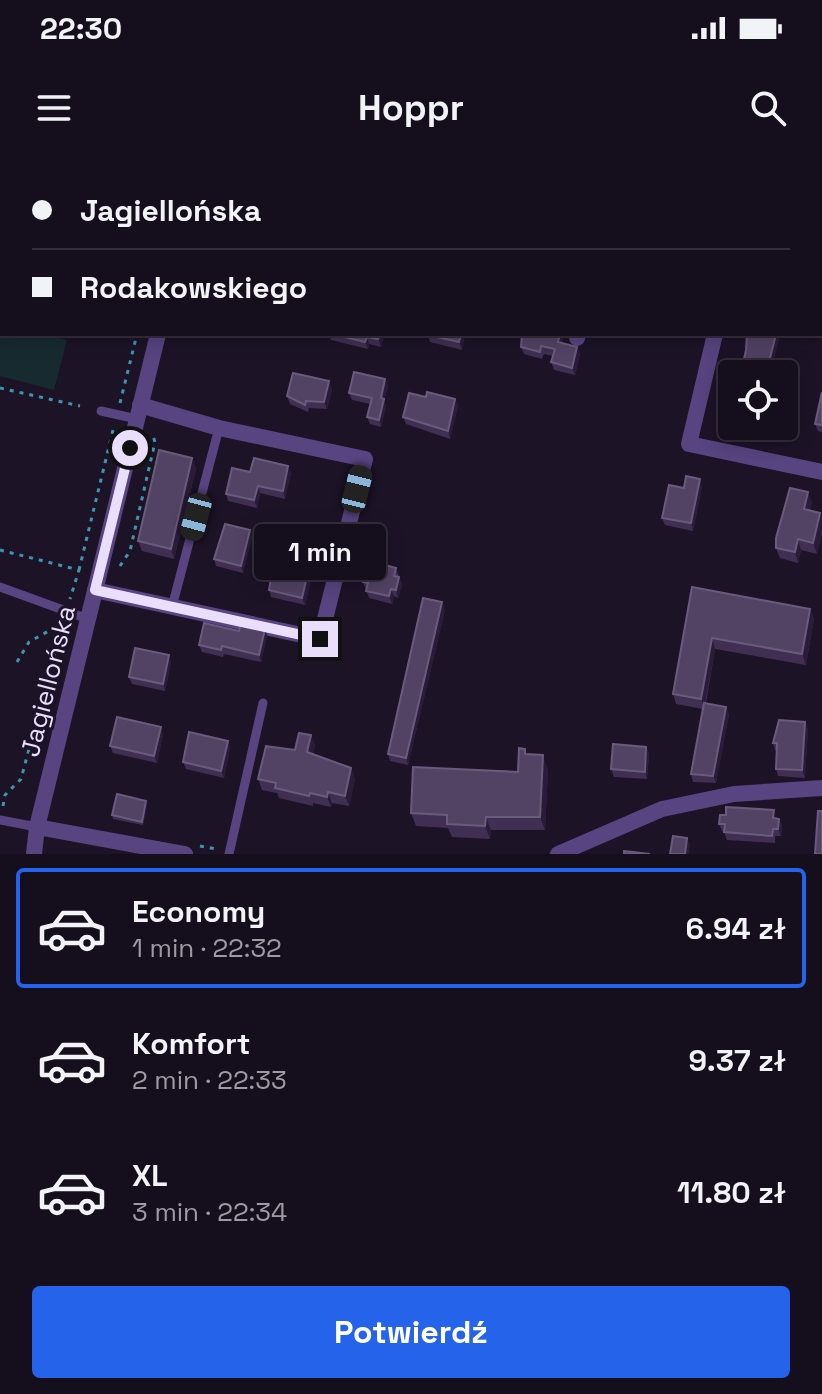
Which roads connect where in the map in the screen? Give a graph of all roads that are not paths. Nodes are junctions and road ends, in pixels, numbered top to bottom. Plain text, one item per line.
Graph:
1 (158, 336) edge
2 (715, 336) edge
3 (101, 411) dead end
4 (139, 412) junction
5 (219, 428) junction
6 (822, 472) edge
7 (0, 587) edge
8 (95, 590) junction
9 (12, 594) junction
10 (0, 595) edge
11 (172, 607) junction
12 (88, 619) junction
13 (263, 703) dead end
14 (822, 788) edge
15 (0, 820) edge
16 (37, 827) junction
17 (186, 849) edge
18 (34, 854) edge
19 (229, 854) edge
20 (558, 854) edge

1 - 4 street, Jagiellońska
2 - 6 street
3 - 4 lane
4 - 5 street
4 - 8 street, Jagiellońska
5 - 11 lane
5 - 11 street
7 - 9 lane
8 - 11 street
8 - 12 street, Jagiellońska
9 - 10 lane
9 - 12 lane
12 - 16 street, Jagiellońska
13 - 19 lane
14 - 20 street
15 - 16 lane
16 - 17 street
16 - 18 street, Jagiellońska

